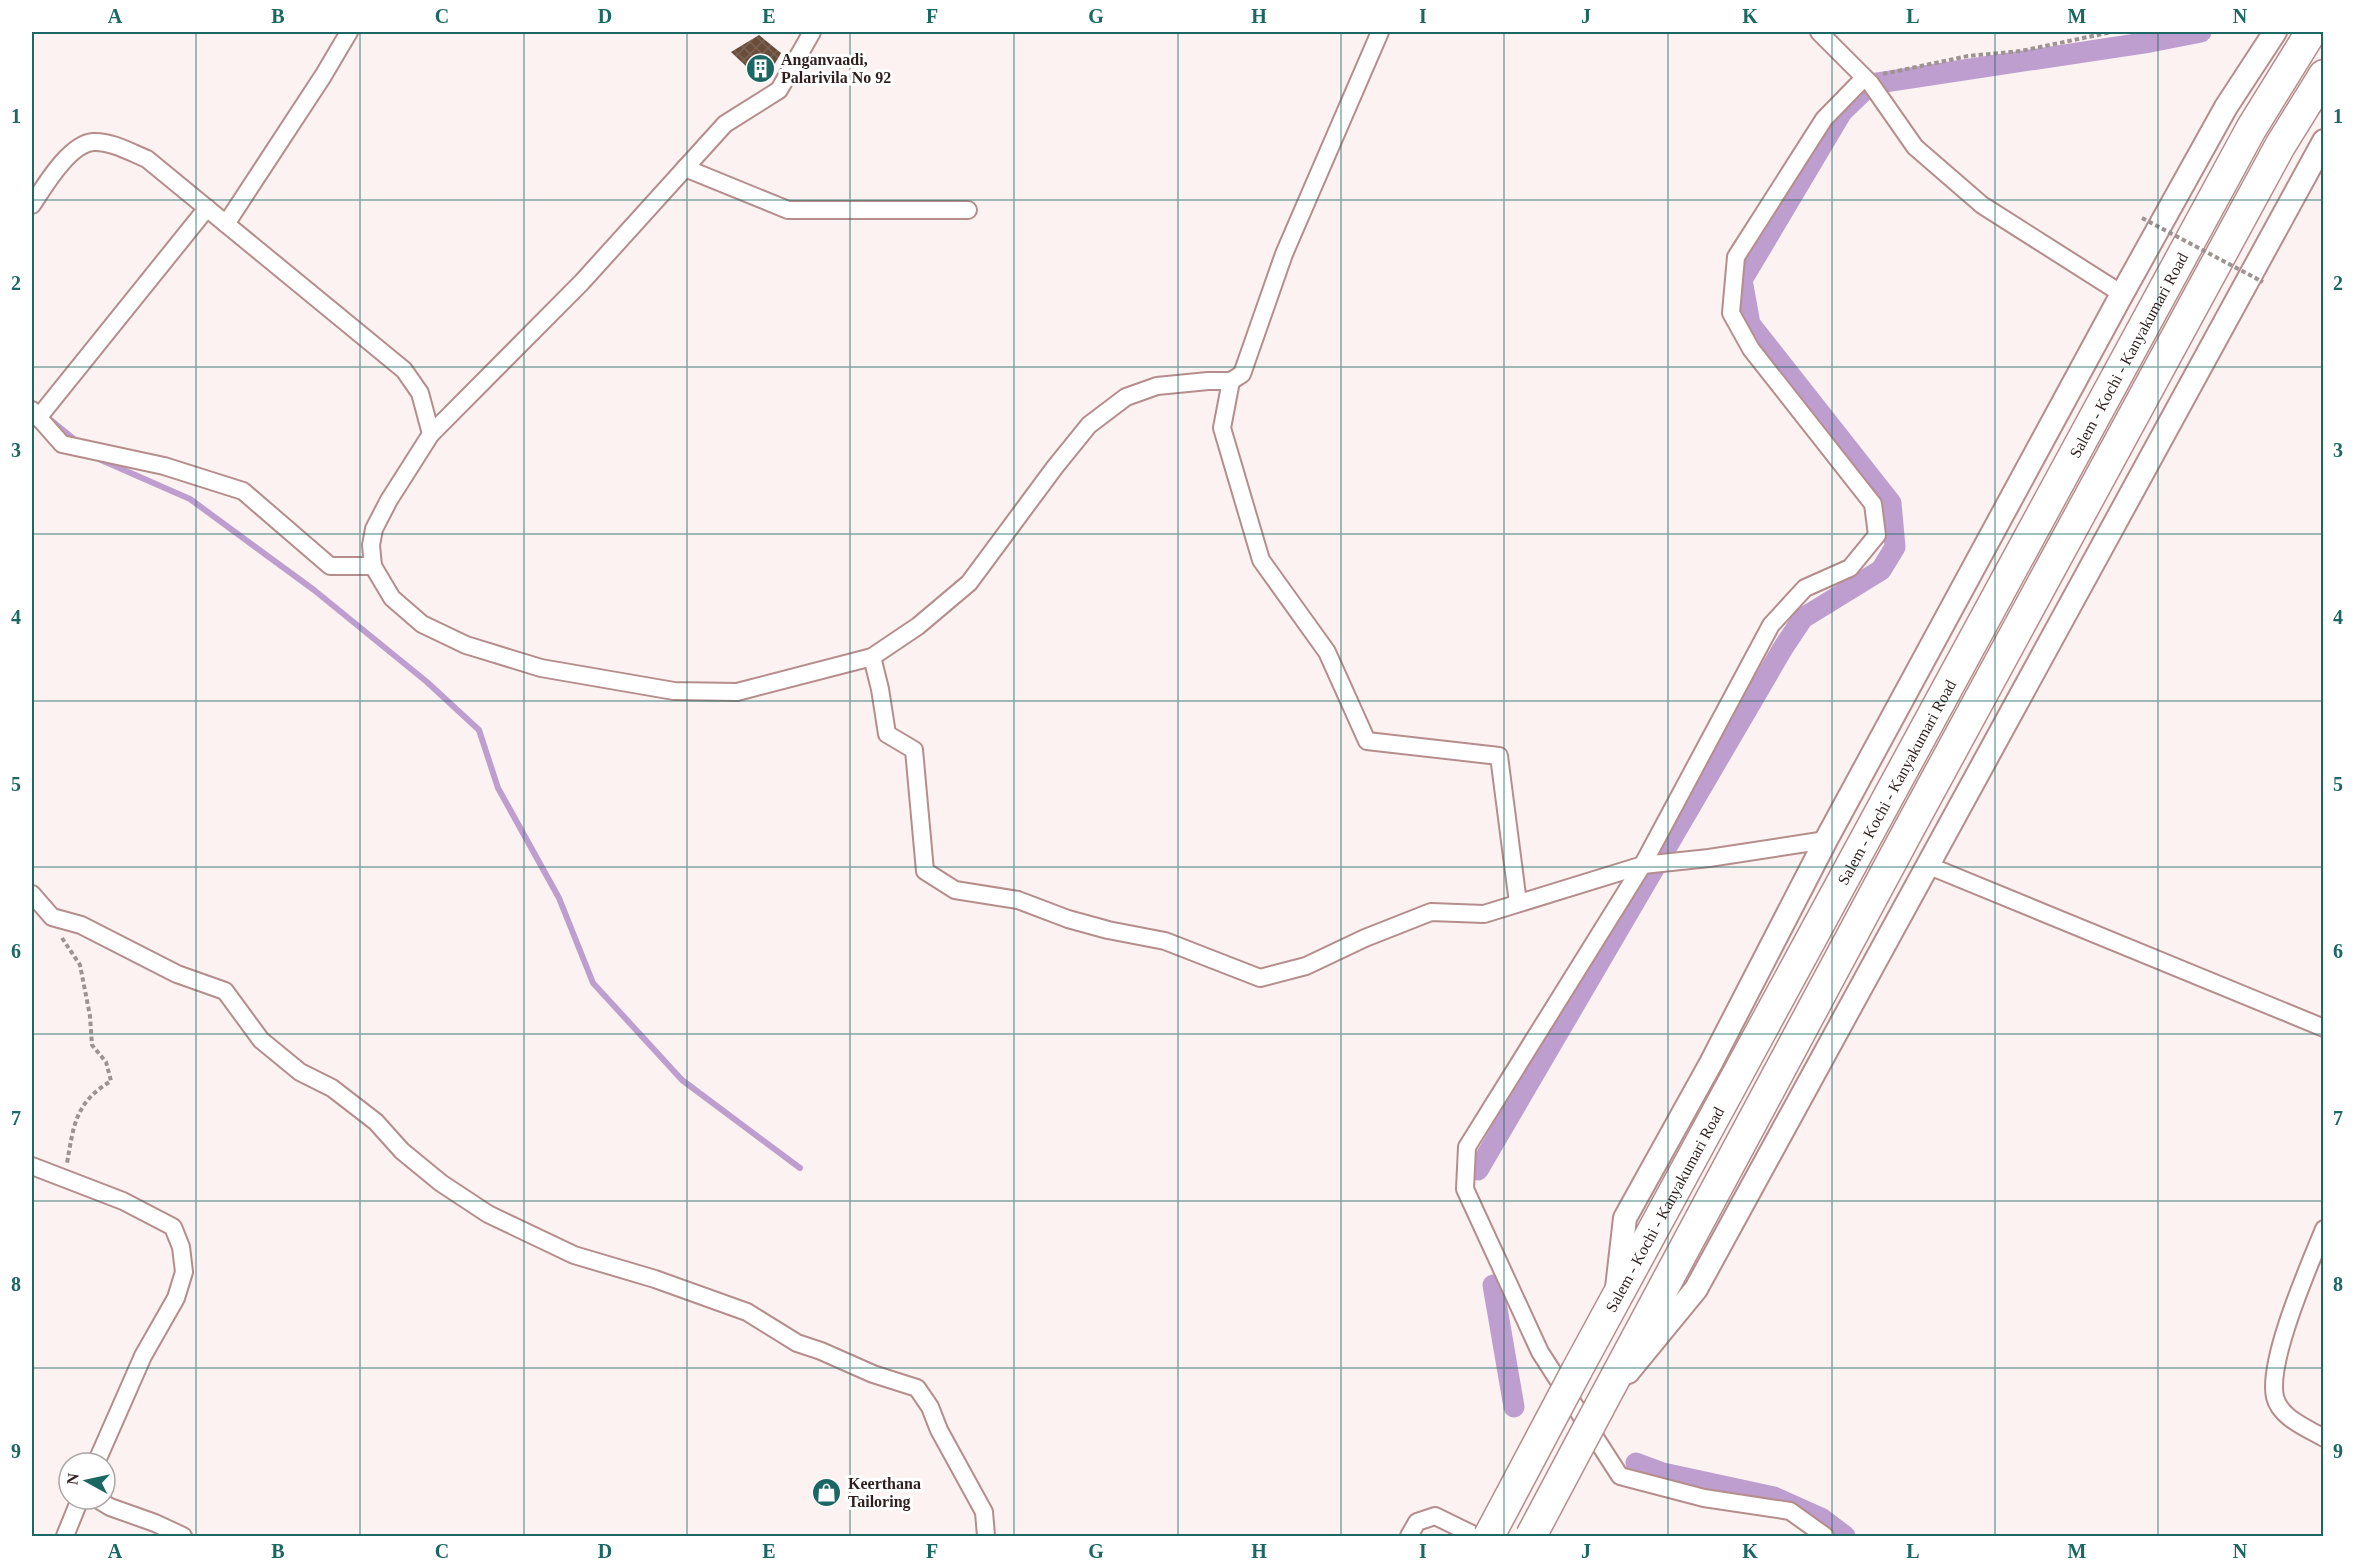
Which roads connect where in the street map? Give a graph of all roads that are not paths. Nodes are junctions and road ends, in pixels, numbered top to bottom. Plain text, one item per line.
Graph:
1 (349, 32) edge
2 (812, 32) edge
3 (1380, 32) edge
4 (1819, 32) edge
5 (2275, 32) edge
6 (2311, 32) edge
7 (2324, 75) edge
8 (1864, 78) junction
9 (2324, 141) edge
10 (685, 168) junction
11 (32, 205) edge
12 (207, 208) junction
13 (968, 210) dead end
14 (226, 224) junction
15 (2122, 294) junction
16 (1231, 381) junction
17 (35, 414) edge
18 (431, 434) junction
19 (373, 566) junction
20 (872, 657) junction
21 (1826, 840) junction
22 (1927, 865) junction
23 (1642, 866) junction
24 (32, 894) edge
25 (1518, 903) junction
26 (2324, 1028) edge
27 (32, 1166) edge
28 (2324, 1229) edge
29 (1617, 1294) junction
30 (1599, 1408) junction
31 (2324, 1438) edge
32 (101, 1451) edge
33 (117, 1509) edge
34 (75, 1511) edge
35 (65, 1536) edge
36 (183, 1536) edge
37 (986, 1536) edge
38 (1409, 1536) edge
39 (1476, 1536) edge
40 (1490, 1536) edge
41 (1531, 1536) edge
42 (1825, 1536) edge

1 - 14 street
2 - 10 street
3 - 16 street
4 - 8 street
5 - 15 street
6 - 29 highway, Salem - Kochi - Kanyakumari Road
7 - 30 highway, Salem - Kochi - Kanyakumari Road
8 - 15 street
8 - 23 street
9 - 22 street
10 - 13 street
10 - 18 street
11 - 12 street
12 - 14 street
12 - 17 street
14 - 18 street
15 - 21 street
16 - 20 street
16 - 25 street
17 - 19 street
18 - 19 street
19 - 20 street
20 - 25 street
21 - 23 street
21 - 29 street
22 - 26 street
22 - 30 street
23 - 25 street
23 - 42 street
24 - 37 street
27 - 32 street
28 - 31 street
29 - 40 highway, Salem - Kochi - Kanyakumari Road, bridge
30 - 41 highway, Salem - Kochi - Kanyakumari Road, bridge
33 - 36 street
34 - 35 street
38 - 39 street

